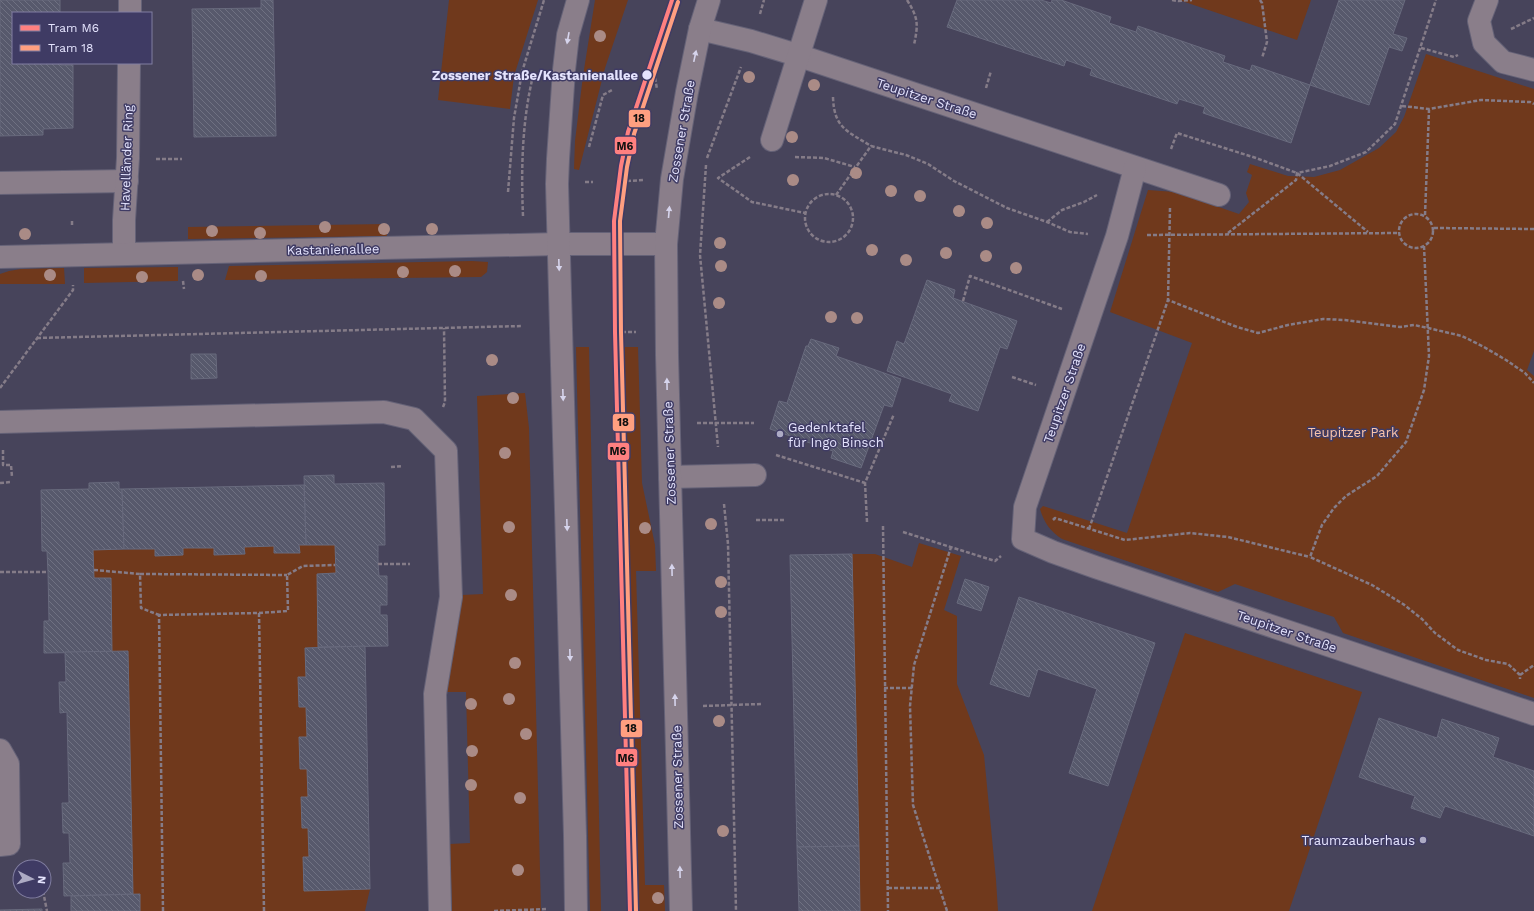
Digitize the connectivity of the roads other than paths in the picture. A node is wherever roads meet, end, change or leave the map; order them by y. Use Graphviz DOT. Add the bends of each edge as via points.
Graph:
graph roads {
  1 [pos="130,0"];
  2 [pos="578,0"];
  3 [pos="709,0"];
  4 [pos="816,0"];
  5 [pos="1487,0"];
  6 [pos="130,12"];
  7 [pos="700,29"];
  8 [pos="797,55"];
  9 [pos="129,64"];
  10 [pos="1534,70"];
  11 [pos="772,140"];
  12 [pos="1135,168"];
  13 [pos="127,181"];
  14 [pos="0,183"];
  15 [pos="1219,195"];
  16 [pos="558,244"];
  17 [pos="666,244"];
  18 [pos="124,253"];
  19 [pos="0,257"];
  20 [pos="0,422"];
  21 [pos="755,475"];
  22 [pos="670,477"];
  23 [pos="1527,711"];
  24 [pos="0,750"];
  25 [pos="5,845"];
  26 [pos="440,911"];
  27 [pos="576,911"];
  28 [pos="681,911"];
  1 -- 6 [label="street"];
  2 -- 16 [label="street, one-way" via="568,35 560,120"];
  3 -- 7 [label="street, Zossener Straße"];
  4 -- 8 [label="street"];
  5 -- 10 [label="street" via="1479,21 1484,43 1503,62"];
  7 -- 8 [label="street, Teupitzer Straße"];
  17 -- 7 [label="street, Zossener Straße, one-way" via="672,179"];
  8 -- 11 [label="street"];
  8 -- 12 [label="street, Teupitzer Straße"];
  9 -- 13 [label="street, Havelländer Ring"];
  12 -- 15 [label="street"];
  12 -- 23 [label="street, Teupitzer Straße" via="1117,236 1025,507 1023,539 1053,552"];
  13 -- 14 [label="street"];
  13 -- 18 [label="street, Havelländer Ring"];
  16 -- 17 [label="street, Kastanienallee"];
  16 -- 18 [label="street, Kastanienallee"];
  16 -- 27 [label="street, one-way"];
  22 -- 17 [label="street, Zossener Straße, one-way"];
  18 -- 19 [label="street, Kastanienallee"];
  20 -- 26 [label="street" via="384,412 414,419 446,451 450,597 435,694"];
  21 -- 22 [label="street"];
  28 -- 22 [label="street, Zossener Straße, one-way"];
  24 -- 25 [label="street" via="8,764"];
}
